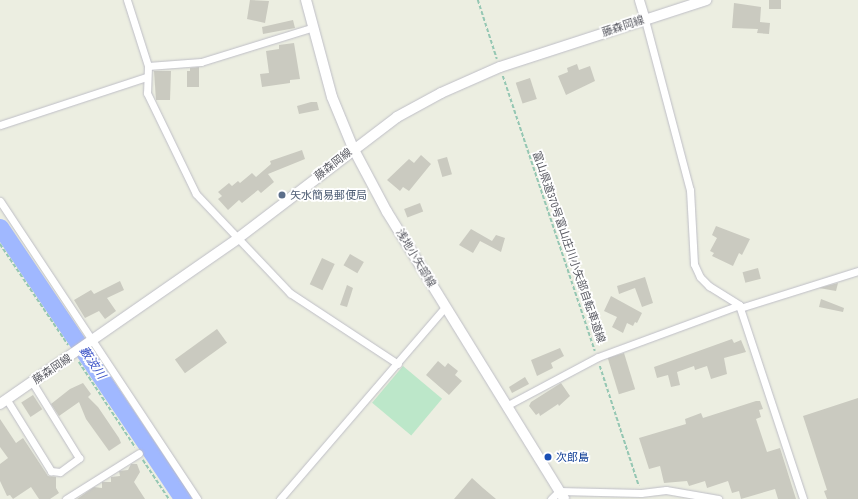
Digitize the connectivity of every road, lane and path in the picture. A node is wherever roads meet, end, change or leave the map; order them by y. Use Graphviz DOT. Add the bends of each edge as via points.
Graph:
graph roads {
  1 [pos="127,0"];
  2 [pos="306,0"];
  3 [pos="478,0"];
  4 [pos="639,0"];
  5 [pos="706,0"];
  6 [pos="646,20"];
  7 [pos="311,28"];
  8 [pos="148,66"];
  9 [pos="500,67"];
  10 [pos="146,77"];
  11 [pos="0,125"];
  12 [pos="353,148"];
  13 [pos="0,201"];
  14 [pos="237,239"];
  15 [pos="0,244"];
  16 [pos="858,271"];
  17 [pos="445,307"];
  18 [pos="739,307"];
  19 [pos="93,341"];
  20 [pos="74,354"];
  21 [pos="598,357"];
  22 [pos="398,364"];
  23 [pos="32,382"];
  24 [pos="3,402"];
  25 [pos="506,406"];
  26 [pos="139,453"];
  27 [pos="641,493"];
  28 [pos="561,495"];
  29 [pos="66,499"];
  30 [pos="169,499"];
  31 [pos="198,499"];
  32 [pos="280,499"];
  33 [pos="552,499"];
  34 [pos="718,499"];
  35 [pos="803,499"];
  1 -- 8 [label="street"];
  2 -- 7 [label="main road, 浅地小矢部線"];
  3 -- 9 [label="path, 富山県道370号富山庄川小矢部自転車道線"];
  4 -- 6 [label="street"];
  5 -- 6 [label="main road, 藤森岡線"];
  6 -- 9 [label="main road, 藤森岡線"];
  6 -- 18 [label="street" via="690,190 694,264 700,277 709,286"];
  7 -- 8 [label="street" via="201,62"];
  7 -- 12 [label="main road, 浅地小矢部線" via="332,97"];
  8 -- 10 [label="street"];
  9 -- 12 [label="main road, 藤森岡線" via="441,93 397,117"];
  9 -- 21 [label="path, 富山県道370号富山庄川小矢部自転車道線"];
  10 -- 11 [label="street"];
  10 -- 14 [label="street" via="147,93 152,107 196,194"];
  12 -- 14 [label="main road, 藤森岡線"];
  12 -- 17 [label="main road, 浅地小矢部線" via="387,212"];
  13 -- 19 [label="street"];
  14 -- 19 [label="main road, 藤森岡線"];
  14 -- 22 [label="street" via="290,293"];
  15 -- 20 [label="path"];
  16 -- 18 [label="street"];
  17 -- 22 [label="street"];
  17 -- 25 [label="main road, 浅地小矢部線"];
  18 -- 21 [label="street"];
  18 -- 35 [label="street"];
  19 -- 20 [label="main road, 藤森岡線"];
  19 -- 31 [label="street"];
  20 -- 23 [label="main road, 藤森岡線"];
  20 -- 26 [label="path"];
  21 -- 25 [label="street"];
  21 -- 27 [label="path, 富山県道370号富山庄川小矢部自転車道線"];
  22 -- 32 [label="street"];
  23 -- 24 [label="main road, 藤森岡線"];
  23 -- 24 [label="street" via="79,458 60,472 51,471"];
  25 -- 28 [label="main road, 浅地小矢部線"];
  26 -- 29 [label="street"];
  26 -- 30 [label="path"];
  27 -- 28 [label="street"];
  27 -- 34 [label="street" via="666,490"];
  28 -- 33 [label="street"];
}
